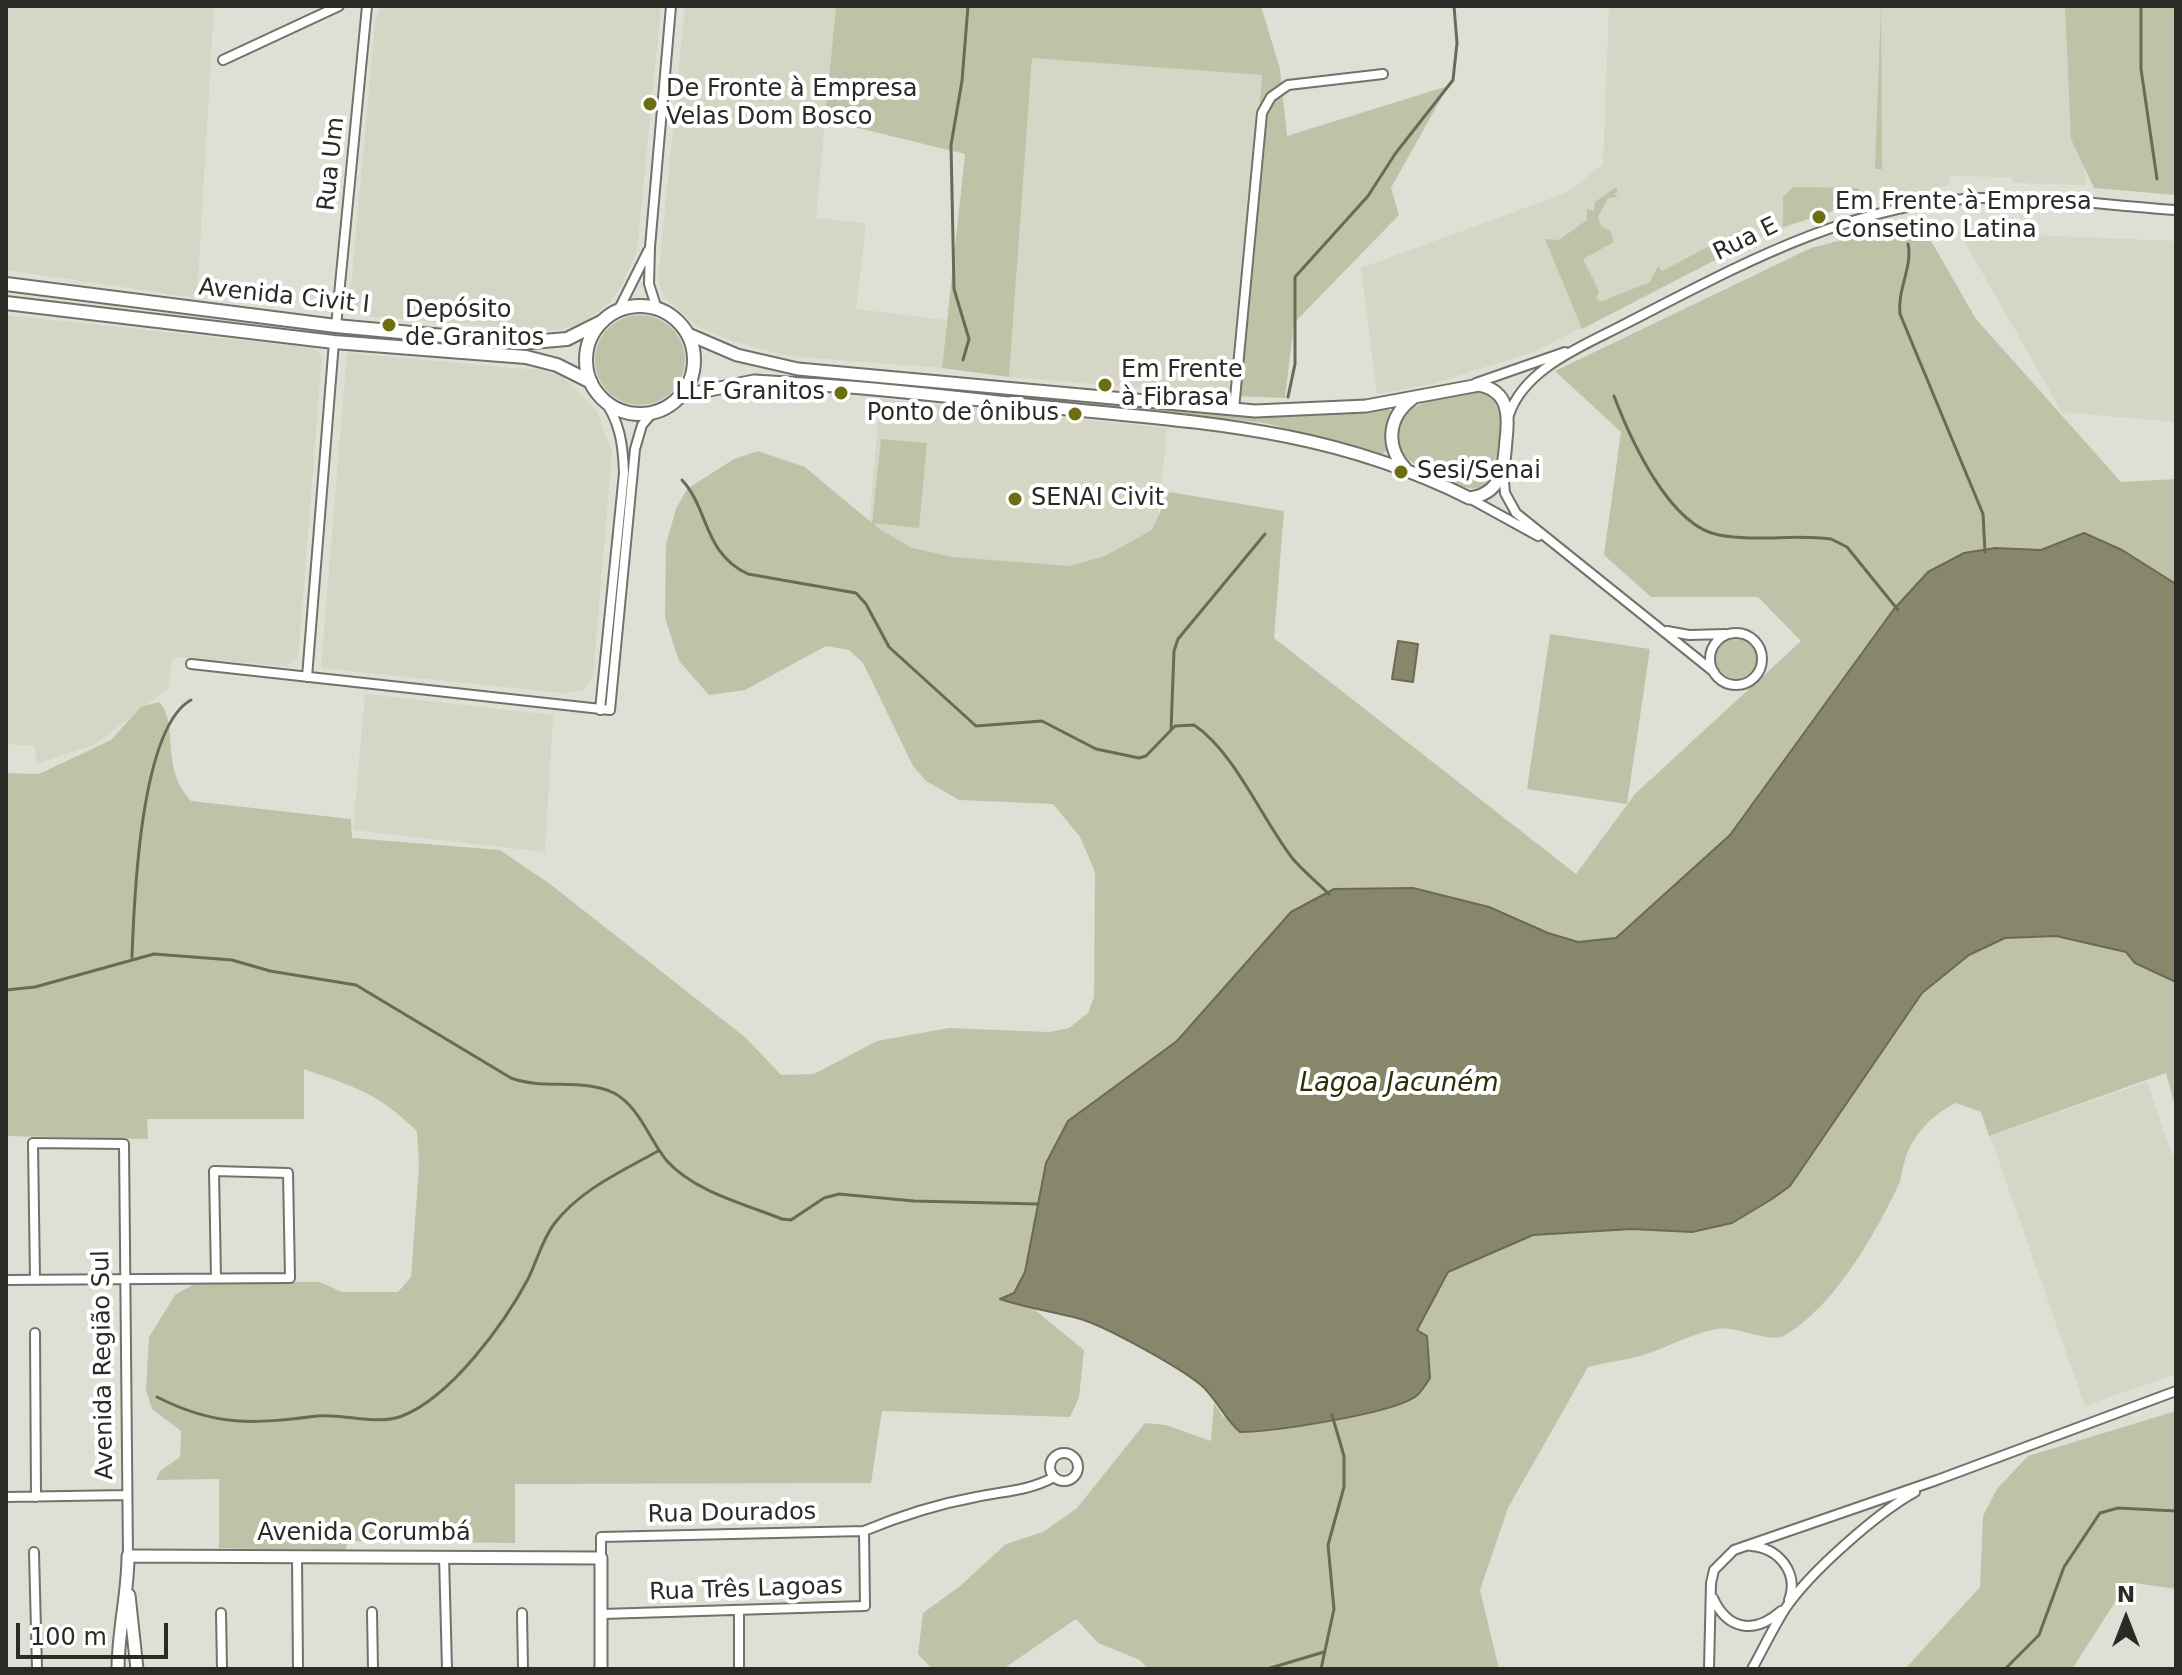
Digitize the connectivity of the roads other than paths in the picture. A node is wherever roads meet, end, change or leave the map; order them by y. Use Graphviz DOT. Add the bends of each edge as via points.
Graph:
graph roads {
  1 [pos="339,6"];
  2 [pos="367,6"];
  3 [pos="671,6"];
  4 [pos="223,60"];
  5 [pos="1383,74"];
  6 [pos="2176,210"];
  7 [pos="650,247"];
  8 [pos="6,284"];
  9 [pos="6,303"];
  10 [pos="657,309"];
  11 [pos="618,311"];
  12 [pos="603,321"];
  13 [pos="336,326"];
  14 [pos="688,334"];
  15 [pos="334,342"];
  16 [pos="1585,345"];
  17 [pos="591,382"];
  18 [pos="1472,385"];
  19 [pos="680,396"];
  20 [pos="602,397"];
  21 [pos="1412,399"];
  22 [pos="1234,409"];
  23 [pos="653,412"];
  24 [pos="1509,415"];
  25 [pos="1406,469"];
  26 [pos="1503,471"];
  27 [pos="1469,498"];
  28 [pos="1554,546"];
  29 [pos="1662,629"];
  30 [pos="1730,634"];
  31 [pos="191,664"];
  32 [pos="1714,672"];
  33 [pos="307,677"];
  34 [pos="605,710"];
  35 [pos="125,1277"];
  36 [pos="216,1278"];
  37 [pos="35,1279"];
  38 [pos="6,1280"];
  39 [pos="35,1333"];
  40 [pos="2176,1391"];
  41 [pos="1054,1477"];
  42 [pos="1937,1480"];
  43 [pos="127,1495"];
  44 [pos="6,1497"];
  45 [pos="36,1497"];
  46 [pos="864,1531"];
  47 [pos="1747,1546"];
  48 [pos="34,1552"];
  49 [pos="128,1556"];
  50 [pos="297,1556"];
  51 [pos="444,1556"];
  52 [pos="601,1558"];
  53 [pos="128,1586"];
  54 [pos="1712,1597"];
  55 [pos="1786,1607"];
  56 [pos="372,1612"];
  57 [pos="739,1612"];
  58 [pos="221,1613"];
  59 [pos="522,1613"];
  60 [pos="602,1614"];
  61 [pos="37,1669"];
  62 [pos="118,1669"];
  63 [pos="137,1669"];
  64 [pos="222,1669"];
  65 [pos="298,1669"];
  66 [pos="373,1669"];
  67 [pos="447,1669"];
  68 [pos="523,1669"];
  69 [pos="601,1669"];
  70 [pos="739,1669"];
  71 [pos="1709,1669"];
  72 [pos="1752,1669"];
  1 -- 4 [label="street"];
  2 -- 13 [label="street, Rua Um"];
  3 -- 7 [label="street"];
  5 -- 22 [label="street" via="1288,85 1271,97 1262,113"];
  6 -- 16 [label="street, Rua E" via="1995,198 1872,214 1775,247"];
  7 -- 10 [label="street" via="649,284"];
  7 -- 11 [label="street"];
  8 -- 13 [label="main road, Avenida Civit I"];
  9 -- 15 [label="main road, Avenida Civit I"];
  10 -- 11 [label="main road"];
  10 -- 14 [label="main road" via="675,318"];
  11 -- 12 [label="main road"];
  12 -- 13 [label="main road, Avenida Civit I" via="567,339 543,343"];
  12 -- 17 [label="main road" via="587,350"];
  14 -- 19 [label="main road" via="694,363"];
  14 -- 22 [label="street" via="737,355 798,369"];
  15 -- 17 [label="main road, Avenida Civit I" via="526,357"];
  15 -- 33 [label="street"];
  16 -- 18 [label="street, Rua E"];
  16 -- 24 [label="street, Rua E" via="1530,380"];
  17 -- 20 [label="main road"];
  18 -- 21 [label="street"];
  18 -- 24 [label="street" via="1498,394"];
  19 -- 23 [label="main road"];
  19 -- 25 [label="street" via="754,381 1215,423 1312,439"];
  20 -- 23 [label="main road" via="625,411"];
  20 -- 34 [label="street" via="615,415 624,473"];
  21 -- 22 [label="street" via="1342,409"];
  21 -- 25 [label="street" via="1400,410 1391,432 1394,452"];
  23 -- 34 [label="street" via="642,425 635,449"];
  24 -- 26 [label="street"];
  25 -- 27 [label="street"];
  26 -- 27 [label="street" via="1491,490"];
  26 -- 28 [label="street" via="1512,507"];
  27 -- 28 [label="street"];
  28 -- 29 [label="street"];
  29 -- 30 [label="street" via="1689,635"];
  29 -- 32 [label="street"];
  30 -- 32 [label="street" via="1712,649"];
  30 -- 32 [label="street" via="1742,633 1757,643 1760,672 1740,685 1728,684"];
  31 -- 33 [label="street"];
  33 -- 34 [label="street"];
  35 -- 36 [label="street"];
  35 -- 37 [label="street"];
  35 -- 37 [label="street, Avenida Região Sul" via="124,1144 33,1143"];
  35 -- 43 [label="street, Avenida Região Sul"];
  36 -- 36 [label="street" via="290,1278 288,1173 214,1171"];
  37 -- 38 [label="street"];
  39 -- 45 [label="street"];
  40 -- 42 [label="street"];
  41 -- 46 [label="street" via="1036,1487 900,1516"];
  42 -- 47 [label="street"];
  42 -- 55 [label="street" via="1892,1505"];
  43 -- 45 [label="street"];
  43 -- 49 [label="street, Avenida Região Sul"];
  44 -- 45 [label="street"];
  46 -- 52 [label="street, Rua Dourados" via="601,1537"];
  46 -- 57 [label="street, Rua Três Lagoas" via="865,1606"];
  47 -- 54 [label="street" via="1734,1550 1714,1570"];
  47 -- 55 [label="street" via="1761,1547 1782,1560 1792,1583"];
  48 -- 61 [label="street"];
  49 -- 50 [label="street, Avenida Corumbá"];
  49 -- 53 [label="street, Avenida Região Sul"];
  50 -- 51 [label="street, Avenida Corumbá"];
  50 -- 65 [label="street"];
  51 -- 52 [label="street, Avenida Corumbá"];
  51 -- 67 [label="street"];
  52 -- 60 [label="street"];
  53 -- 62 [label="street, Avenida Região Sul"];
  53 -- 63 [label="street, Avenida Região Sul"];
  54 -- 55 [label="street" via="1728,1619 1741,1625 1767,1623"];
  54 -- 71 [label="street"];
  55 -- 72 [label="street"];
  56 -- 66 [label="street"];
  57 -- 60 [label="street, Rua Três Lagoas"];
  57 -- 70 [label="street"];
  58 -- 64 [label="street"];
  59 -- 68 [label="street"];
  60 -- 69 [label="street"];
}
